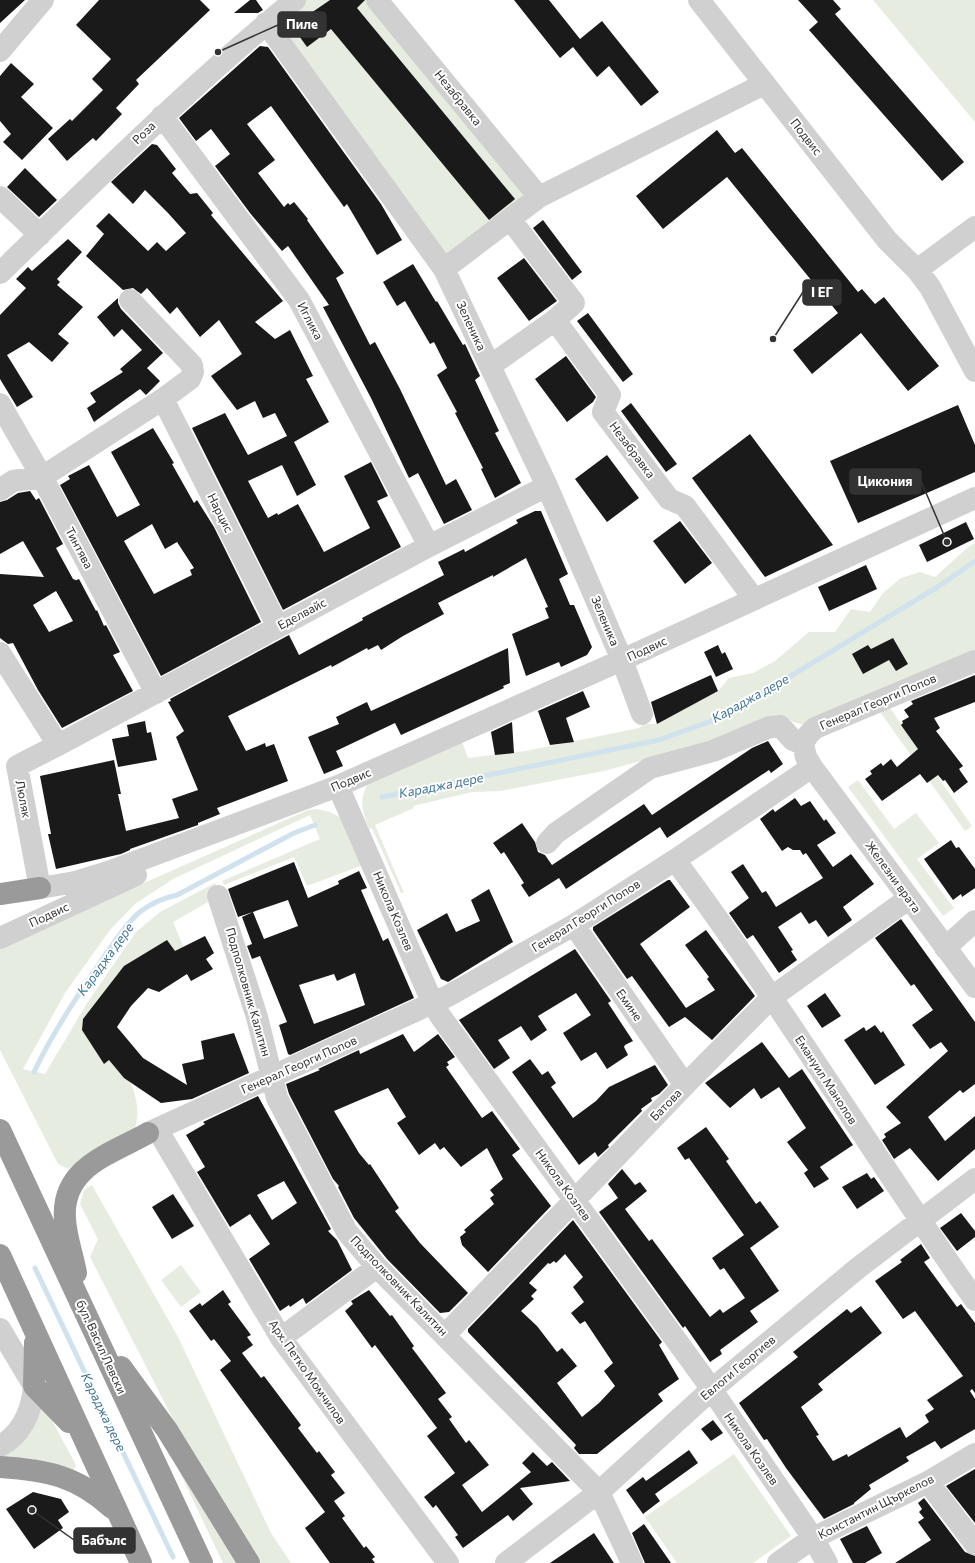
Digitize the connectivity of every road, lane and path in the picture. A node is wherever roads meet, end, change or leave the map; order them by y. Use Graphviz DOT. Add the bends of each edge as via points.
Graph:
graph roads {
  1 [pos="44,0"];
  2 [pos="295,0"];
  3 [pos="377,0"];
  4 [pos="699,0"];
  5 [pos="266,23"];
  6 [pos="0,51"];
  7 [pos="764,84"];
  8 [pos="162,116"];
  9 [pos="0,196"];
  10 [pos="539,197"];
  11 [pos="510,219"];
  12 [pos="975,227"];
  13 [pos="40,235"];
  14 [pos="444,268"];
  15 [pos="918,270"];
  16 [pos="0,273"];
  17 [pos="130,300"];
  18 [pos="555,320"];
  19 [pos="490,366"];
  20 [pos="975,371"];
  21 [pos="163,399"];
  22 [pos="0,404"];
  23 [pos="42,477"];
  24 [pos="547,486"];
  25 [pos="0,490"];
  26 [pos="975,498"];
  27 [pos="429,546"];
  28 [pos="754,600"];
  29 [pos="278,627"];
  30 [pos="0,653"];
  31 [pos="622,660"];
  32 [pos="975,661"];
  33 [pos="156,693"];
  34 [pos="642,714"];
  35 [pos="803,744"];
  36 [pos="58,745"];
  37 [pos="812,767"];
  38 [pos="342,792"];
  39 [pos="318,794"];
  40 [pos="547,843"];
  41 [pos="675,860"];
  42 [pos="40,888"];
  43 [pos="0,894"];
  44 [pos="218,896"];
  45 [pos="908,899"];
  46 [pos="975,921"];
  47 [pos="574,925"];
  48 [pos="0,938"];
  49 [pos="945,948"];
  50 [pos="975,987"];
  51 [pos="772,998"];
  52 [pos="433,1004"];
  53 [pos="273,1076"];
  54 [pos="684,1085"];
  55 [pos="0,1130"];
  56 [pos="153,1131"];
  57 [pos="975,1179"];
  58 [pos="574,1201"];
  59 [pos="920,1221"];
  60 [pos="0,1255"];
  61 [pos="377,1267"];
  62 [pos="975,1300"];
  63 [pos="87,1318"];
  64 [pos="0,1329"];
  65 [pos="34,1331"];
  66 [pos="446,1335"];
  67 [pos="281,1338"];
  68 [pos="34,1386"];
  69 [pos="711,1390"];
  70 [pos="81,1435"];
  71 [pos="0,1446"];
  72 [pos="975,1454"];
  73 [pos="0,1467"];
  74 [pos="928,1482"];
  75 [pos="599,1492"];
  76 [pos="116,1512"];
  77 [pos="126,1533"];
  78 [pos="813,1538"];
  79 [pos="975,1544"];
  80 [pos="133,1563"];
  81 [pos="141,1563"];
  82 [pos="202,1563"];
  83 [pos="249,1563"];
  84 [pos="448,1563"];
  85 [pos="506,1563"];
  86 [pos="632,1563"];
  87 [pos="778,1563"];
  88 [pos="827,1563"];
  1 -- 6 [label="street"];
  2 -- 5 [label="street, Роза"];
  3 -- 10 [label="street, Незабравка"];
  4 -- 7 [label="street, Подвис"];
  5 -- 8 [label="street, Роза"];
  5 -- 14 [label="street, Зеленика"];
  7 -- 10 [label="street"];
  7 -- 15 [label="street, Подвис" via="887,240"];
  8 -- 13 [label="street, Роза"];
  8 -- 27 [label="street, Иглика" via="299,300"];
  9 -- 13 [label="street"];
  10 -- 11 [label="street"];
  11 -- 14 [label="street"];
  11 -- 18 [label="street" via="574,303"];
  12 -- 15 [label="street"];
  13 -- 16 [label="street, Роза"];
  14 -- 19 [label="street, Зеленика"];
  15 -- 20 [label="street, Подвис" via="930,287"];
  17 -- 21 [label="street" via="192,365 190,379"];
  18 -- 19 [label="street"];
  18 -- 28 [label="street, Незабравка" via="610,395 603,412 669,499 685,506"];
  19 -- 24 [label="street, Зеленика"];
  21 -- 23 [label="street"];
  21 -- 29 [label="street, Нарцис"];
  22 -- 23 [label="street, Тинтява"];
  23 -- 25 [label="street" via="13,481"];
  23 -- 33 [label="street, Тинтява"];
  24 -- 27 [label="street, Еделвайс"];
  24 -- 31 [label="street, Зеленика"];
  26 -- 28 [label="street, Подвис"];
  27 -- 29 [label="street, Еделвайс"];
  28 -- 31 [label="street, Подвис"];
  29 -- 33 [label="street, Еделвайс"];
  30 -- 36 [label="street"];
  31 -- 34 [label="street, Зеленика"];
  31 -- 38 [label="street, Подвис"];
  32 -- 35 [label="street, Генерал Георги Попов" via="815,728"];
  33 -- 36 [label="street, Еделвайс"];
  35 -- 37 [label="street"];
  35 -- 40 [label="street" via="793,740 780,726 770,727 726,747 650,768 556,833"];
  36 -- 42 [label="street, Люляк" via="17,766"];
  37 -- 41 [label="street, Генерал Георги Попов"];
  37 -- 45 [label="street, Железни врата"];
  38 -- 39 [label="street, Подвис"];
  38 -- 52 [label="street, Никола Козлев"];
  39 -- 42 [label="street, Подвис" via="108,872 75,882"];
  39 -- 48 [label="street, Подвис"];
  41 -- 47 [label="street, Генерал Георги Попов"];
  41 -- 51 [label="street, Емануил Манолов"];
  42 -- 43 [label="highway"];
  44 -- 53 [label="street, Подполковник Калитин" via="244,974"];
  45 -- 49 [label="street, Железни врата"];
  45 -- 51 [label="street, Батова"];
  46 -- 49 [label="street"];
  47 -- 52 [label="street, Генерал Георги Попов"];
  47 -- 54 [label="street, Емине"];
  49 -- 50 [label="street, Железни врата"];
  51 -- 54 [label="street, Батова"];
  51 -- 59 [label="street, Емануил Манолов"];
  52 -- 53 [label="street, Генерал Георги Попов"];
  52 -- 58 [label="street, Никола Козлев"];
  53 -- 56 [label="street, Генерал Георги Попов"];
  53 -- 61 [label="street, Подполковник Калитин" via="277,1098 347,1232"];
  54 -- 58 [label="street, Батова"];
  55 -- 63 [label="highway, бул. Васил Левски"];
  56 -- 63 [label="highway" via="84,1169 72,1182 68,1192 65,1220"];
  56 -- 67 [label="street, Арх. Петко Момчилов"];
  57 -- 59 [label="street, Евлоги Георгиев"];
  58 -- 66 [label="street, Батова"];
  58 -- 69 [label="street, Никола Козлев"];
  59 -- 62 [label="street, Емануил Манолов"];
  59 -- 69 [label="street, Евлоги Георгиев" via="858,1268"];
  60 -- 65 [label="highway"];
  61 -- 66 [label="street, Подполковник Калитин"];
  61 -- 67 [label="street"];
  63 -- 82 [label="highway, бул. Васил Левски"];
  63 -- 83 [label="highway" via="167,1430"];
  64 -- 68 [label="street"];
  65 -- 68 [label="highway"];
  65 -- 70 [label="highway"];
  66 -- 75 [label="street, Подполковник Калитин"];
  67 -- 84 [label="street, Арх. Петко Момчилов"];
  68 -- 70 [label="highway"];
  68 -- 71 [label="street" via="26,1422"];
  69 -- 75 [label="street, Евлоги Георгиев"];
  69 -- 78 [label="street, Никола Козлев"];
  70 -- 76 [label="highway"];
  72 -- 74 [label="street, Константин Щъркелов"];
  73 -- 76 [label="highway" via="44,1472 76,1481"];
  74 -- 78 [label="street, Константин Щъркелов"];
  74 -- 79 [label="street"];
  75 -- 85 [label="street, Евлоги Георгиев"];
  75 -- 86 [label="street, Подполковник Калитин"];
  76 -- 77 [label="highway"];
  77 -- 80 [label="highway"];
  77 -- 81 [label="highway"];
  78 -- 87 [label="street, Константин Щъркелов"];
  78 -- 88 [label="street, Никола Козлев"];
}
